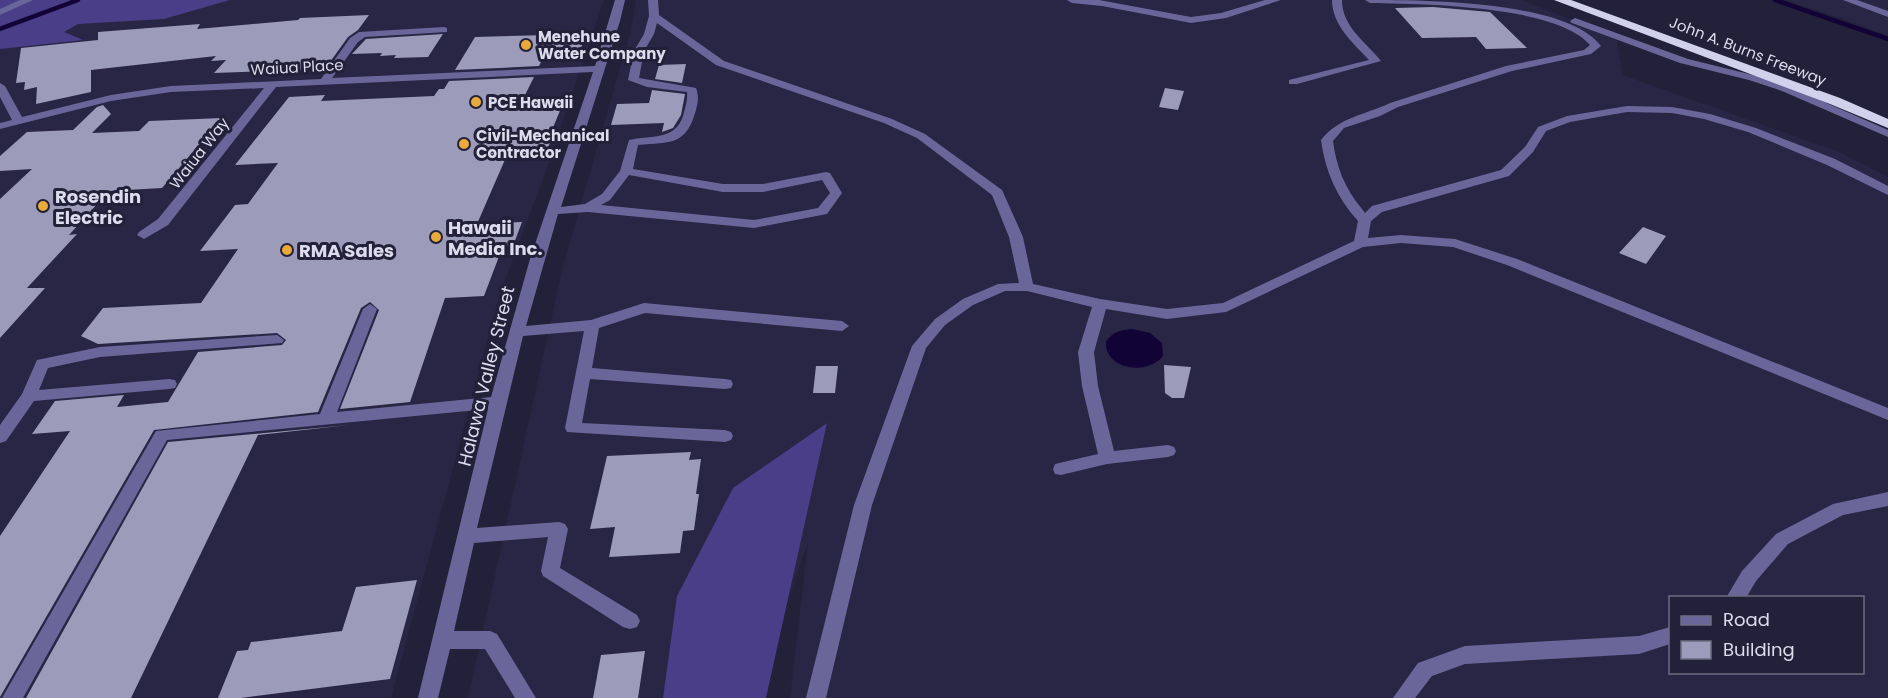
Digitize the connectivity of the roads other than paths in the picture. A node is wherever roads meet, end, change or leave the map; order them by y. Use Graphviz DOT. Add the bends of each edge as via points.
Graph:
graph roads {
  1 [pos="28,0"];
  2 [pos="620,0"];
  3 [pos="653,0"];
  4 [pos="1072,0"];
  5 [pos="1276,0"];
  6 [pos="1337,0"];
  7 [pos="1370,0"];
  8 [pos="1497,0"];
  9 [pos="1560,0"];
  10 [pos="1848,0"];
  11 [pos="1582,3"];
  12 [pos="0,12"];
  13 [pos="1888,14"];
  14 [pos="654,16"];
  15 [pos="444,30"];
  16 [pos="599,69"];
  17 [pos="325,81"];
  18 [pos="1293,82"];
  19 [pos="273,84"];
  20 [pos="0,86"];
  21 [pos="1888,112"];
  22 [pos="18,121"];
  23 [pos="1888,124"];
  24 [pos="0,126"];
  25 [pos="1888,134"];
  26 [pos="626,171"];
  27 [pos="1888,191"];
  28 [pos="588,208"];
  29 [pos="553,211"];
  30 [pos="1365,220"];
  31 [pos="144,236"];
  32 [pos="1360,243"];
  33 [pos="1027,287"];
  34 [pos="1100,304"];
  35 [pos="370,309"];
  36 [pos="592,325"];
  37 [pos="842,327"];
  38 [pos="517,332"];
  39 [pos="277,340"];
  40 [pos="583,373"];
  41 [pos="169,384"];
  42 [pos="725,384"];
  43 [pos="29,396"];
  44 [pos="498,402"];
  45 [pos="1888,414"];
  46 [pos="326,419"];
  47 [pos="725,436"];
  48 [pos="0,437"];
  49 [pos="1168,451"];
  50 [pos="1107,458"];
  51 [pos="1060,469"];
  52 [pos="1888,500"];
  53 [pos="466,536"];
  54 [pos="1736,596"];
  55 [pos="630,621"];
  56 [pos="1669,637"];
  57 [pos="442,640"];
  58 [pos="12,698"];
  59 [pos="428,698"];
  60 [pos="526,698"];
  61 [pos="816,698"];
  62 [pos="1403,698"];
  1 -- 12 [label="street"];
  2 -- 16 [label="street, Halawa Valley Street"];
  3 -- 14 [label="street"];
  4 -- 5 [label="street" via="1190,20 1214,19"];
  6 -- 18 [label="street" via="1339,17 1376,61"];
  7 -- 30 [label="street" via="1492,5 1576,29 1596,46 1587,52 1510,68 1340,126 1327,140 1328,159 1353,209"];
  8 -- 25 [label="street" via="1541,8 1684,61 1764,82"];
  9 -- 11 [label="highway, John A. Burns Freeway"];
  10 -- 13 [label="street"];
  11 -- 21 [label="highway, John A. Burns Freeway" via="1756,60"];
  11 -- 23 [label="highway, John A. Burns Freeway"];
  14 -- 26 [label="street" via="639,51 633,80 692,90 693,100 685,128 670,138 633,142"];
  14 -- 33 [label="street" via="720,63 921,136 998,193 1016,237"];
  15 -- 17 [label="street" via="363,34 354,40"];
  16 -- 17 [label="street, Waiua Place"];
  16 -- 29 [label="street, Halawa Valley Street"];
  17 -- 19 [label="street, Waiua Place"];
  19 -- 22 [label="street, Waiua Place" via="142,93"];
  19 -- 31 [label="street, Waiua Way" via="163,222"];
  20 -- 22 [label="street"];
  22 -- 24 [label="street, Waiua Place"];
  26 -- 28 [label="street" via="606,197"];
  26 -- 28 [label="street" via="723,188 763,188 826,176 836,193 822,211 753,224"];
  27 -- 30 [label="street" via="1831,162 1752,130 1672,110 1627,109 1567,119 1542,129 1529,149 1505,172 1377,210"];
  28 -- 29 [label="street"];
  29 -- 38 [label="street, Halawa Valley Street"];
  30 -- 32 [label="street"];
  32 -- 34 [label="street" via="1226,307 1167,314"];
  32 -- 45 [label="street" via="1401,239 1455,243 1512,262"];
  33 -- 34 [label="street"];
  33 -- 61 [label="street" via="1003,287 968,302 940,322 919,346 863,505"];
  34 -- 50 [label="street" via="1086,352"];
  35 -- 46 [label="street"];
  36 -- 37 [label="street" via="644,308"];
  36 -- 38 [label="street"];
  36 -- 40 [label="street"];
  38 -- 44 [label="street, Halawa Valley Street"];
  39 -- 43 [label="street" via="100,352 42,364"];
  40 -- 42 [label="street"];
  40 -- 47 [label="street" via="573,428"];
  41 -- 43 [label="street"];
  43 -- 48 [label="street"];
  44 -- 46 [label="street"];
  44 -- 53 [label="street, Halawa Valley Street"];
  46 -- 58 [label="street" via="162,435"];
  49 -- 50 [label="street"];
  50 -- 51 [label="street"];
  52 -- 54 [label="street" via="1839,509 1782,539"];
  53 -- 55 [label="street" via="559,529 550,571"];
  53 -- 57 [label="street, Halawa Valley Street"];
  56 -- 62 [label="street" via="1640,645 1465,655 1425,669"];
  57 -- 59 [label="street, Halawa Valley Street"];
  57 -- 60 [label="street" via="490,640"];
}
